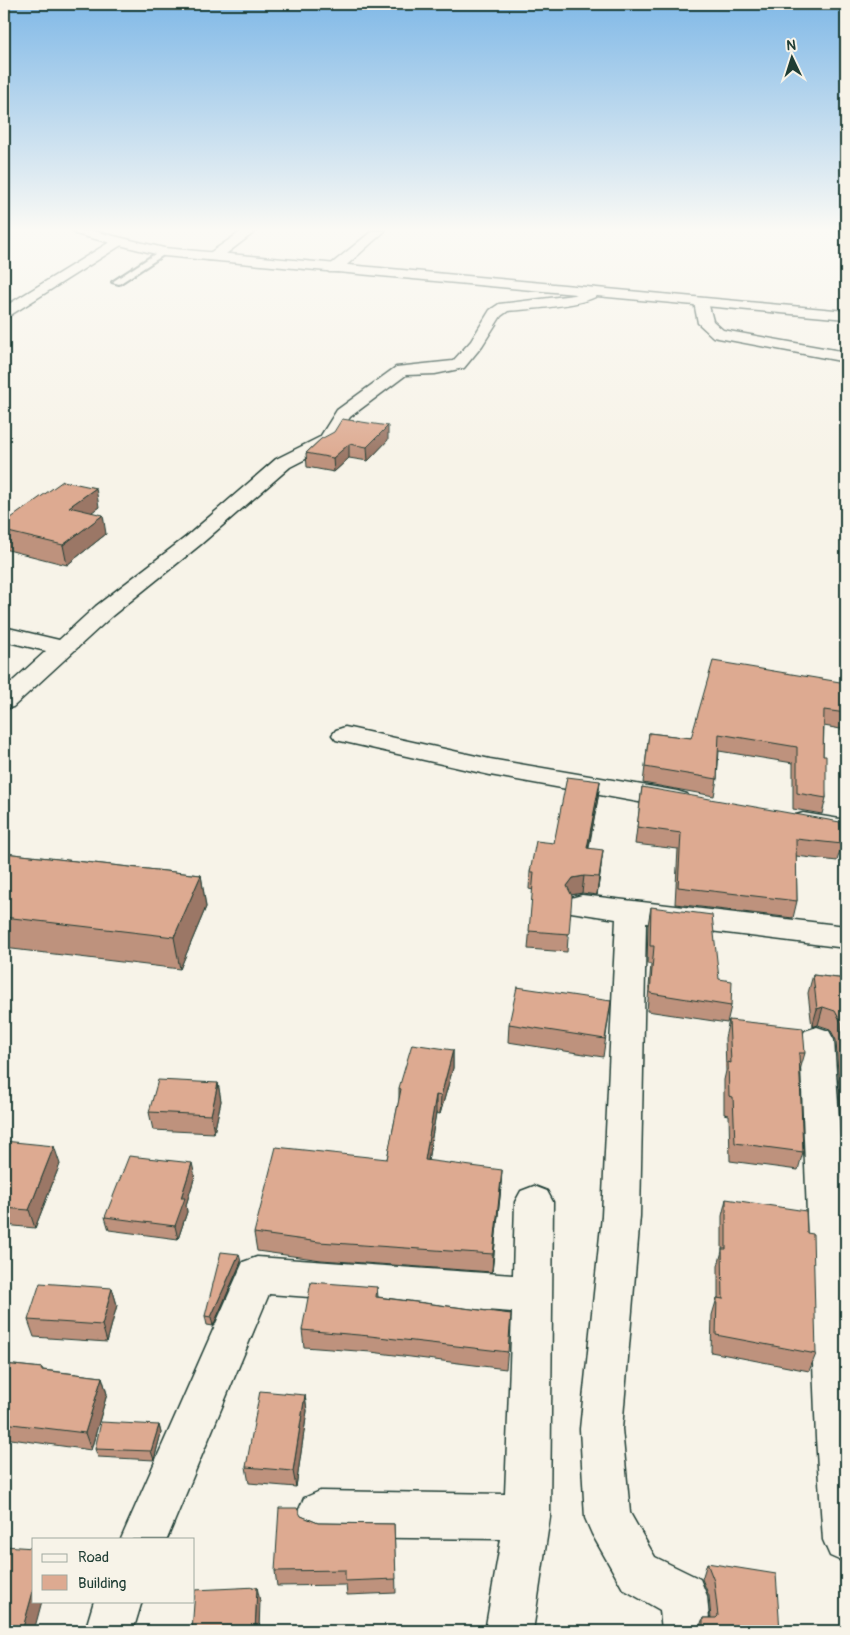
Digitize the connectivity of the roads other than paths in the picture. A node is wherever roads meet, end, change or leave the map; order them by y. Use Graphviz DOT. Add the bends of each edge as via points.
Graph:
graph roads {
  1 [pos="504,307"];
  2 [pos="702,307"];
  3 [pos="760,307"];
  4 [pos="846,315"];
  5 [pos="846,357"];
  6 [pos="4,634"];
  7 [pos="64,648"];
  8 [pos="4,702"];
  9 [pos="344,735"];
  10 [pos="706,805"];
  11 [pos="781,818"];
  12 [pos="846,829"];
  13 [pos="582,905"];
  14 [pos="631,911"];
  15 [pos="846,937"];
  16 [pos="817,1040"];
  17 [pos="534,1202"];
  18 [pos="532,1295"];
  19 [pos="842,1439"];
  20 [pos="320,1514"];
  21 [pos="528,1518"];
  22 [pos="144,1538"];
  23 [pos="846,1540"];
  24 [pos="118,1602"];
  25 [pos="110,1631"];
  26 [pos="509,1631"];
  27 [pos="686,1631"];
  1 -- 7 [label="street" via="495,313 477,344 458,365 402,370 343,414 327,441 283,463"];
  2 -- 5 [label="street" via="706,323 718,334"];
  3 -- 4 [label="street"];
  6 -- 7 [label="street"];
  7 -- 8 [label="street"];
  9 -- 10 [label="street" via="490,767"];
  11 -- 12 [label="street"];
  13 -- 14 [label="street"];
  14 -- 15 [label="street"];
  14 -- 27 [label="street" via="621,1216 601,1429 608,1518 639,1573 683,1596"];
  16 -- 19 [label="street"];
  17 -- 18 [label="street"];
  18 -- 21 [label="street"];
  18 -- 22 [label="street" via="257,1275"];
  19 -- 23 [label="street"];
  20 -- 21 [label="street"];
  21 -- 26 [label="street"];
  24 -- 25 [label="street"];
}
